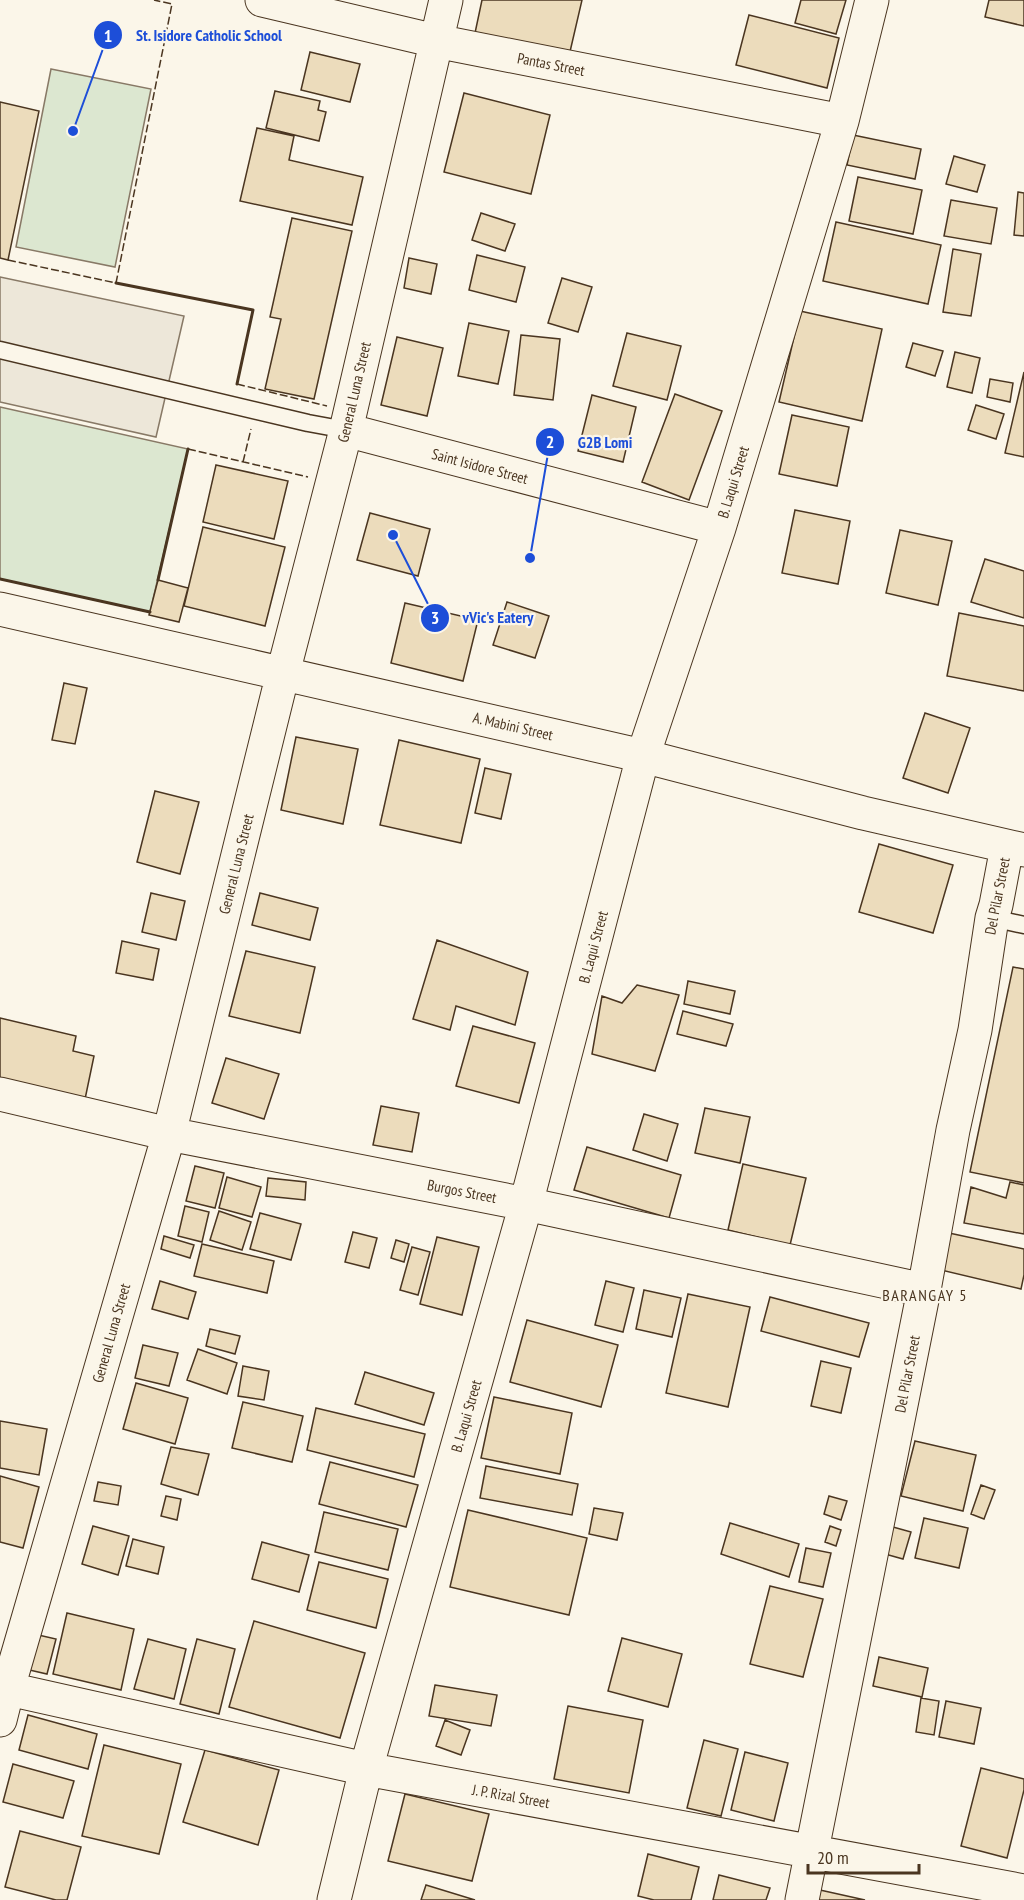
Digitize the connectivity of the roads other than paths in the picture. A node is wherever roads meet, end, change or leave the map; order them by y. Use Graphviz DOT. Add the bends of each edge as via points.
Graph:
graph roads {
  1 [pos="262,0"];
  2 [pos="446,0"];
  3 [pos="872,0"];
  4 [pos="436,41"];
  5 [pos="842,121"];
  6 [pos="0,350"];
  7 [pos="346,430"];
  8 [pos="719,528"];
  9 [pos="0,609"];
  10 [pos="283,673"];
  11 [pos="643,756"];
  12 [pos="1015,848"];
  13 [pos="992,918"];
  14 [pos="1024,925"];
  15 [pos="0,1094"];
  16 [pos="169,1134"];
  17 [pos="526,1204"];
  18 [pos="924,1290"];
  19 [pos="4,1687"];
  20 [pos="0,1720"];
  21 [pos="366,1770"];
  22 [pos="812,1851"];
  23 [pos="1024,1892"];
  24 [pos="334,1900"];
  25 [pos="802,1900"];
  1 -- 4 [label="street, Pantas Street"];
  2 -- 4 [label="street, General Luna Street"];
  3 -- 5 [label="street, B. Laqui Street"];
  4 -- 5 [label="street, Pantas Street"];
  4 -- 7 [label="street, General Luna Street"];
  5 -- 8 [label="street, B. Laqui Street"];
  6 -- 7 [label="lane"];
  7 -- 8 [label="street, Saint Isidore Street"];
  7 -- 10 [label="street, General Luna Street"];
  8 -- 11 [label="street, B. Laqui Street"];
  9 -- 10 [label="street, A. Mabini Street"];
  10 -- 11 [label="street, A. Mabini Street"];
  10 -- 16 [label="street, General Luna Street"];
  11 -- 12 [label="street, A. Mabini Street"];
  11 -- 17 [label="street, B. Laqui Street"];
  12 -- 13 [label="street, Del Pilar Street"];
  13 -- 14 [label="lane"];
  13 -- 18 [label="street, Del Pilar Street" via="975,1030"];
  15 -- 16 [label="street, Burgos Street"];
  16 -- 17 [label="street, Burgos Street"];
  16 -- 19 [label="street, General Luna Street"];
  17 -- 18 [label="street, Burgos Street"];
  17 -- 21 [label="street, B. Laqui Street"];
  18 -- 22 [label="street, Del Pilar Street"];
  19 -- 20 [label="street, General Luna Street"];
  19 -- 21 [label="street, J. P. Rizal Street"];
  21 -- 22 [label="street, J. P. Rizal Street"];
  21 -- 24 [label="street, B. Laqui Street"];
  22 -- 23 [label="street, J. P. Rizal Street"];
  22 -- 25 [label="street, Del Pilar Street"];
}
